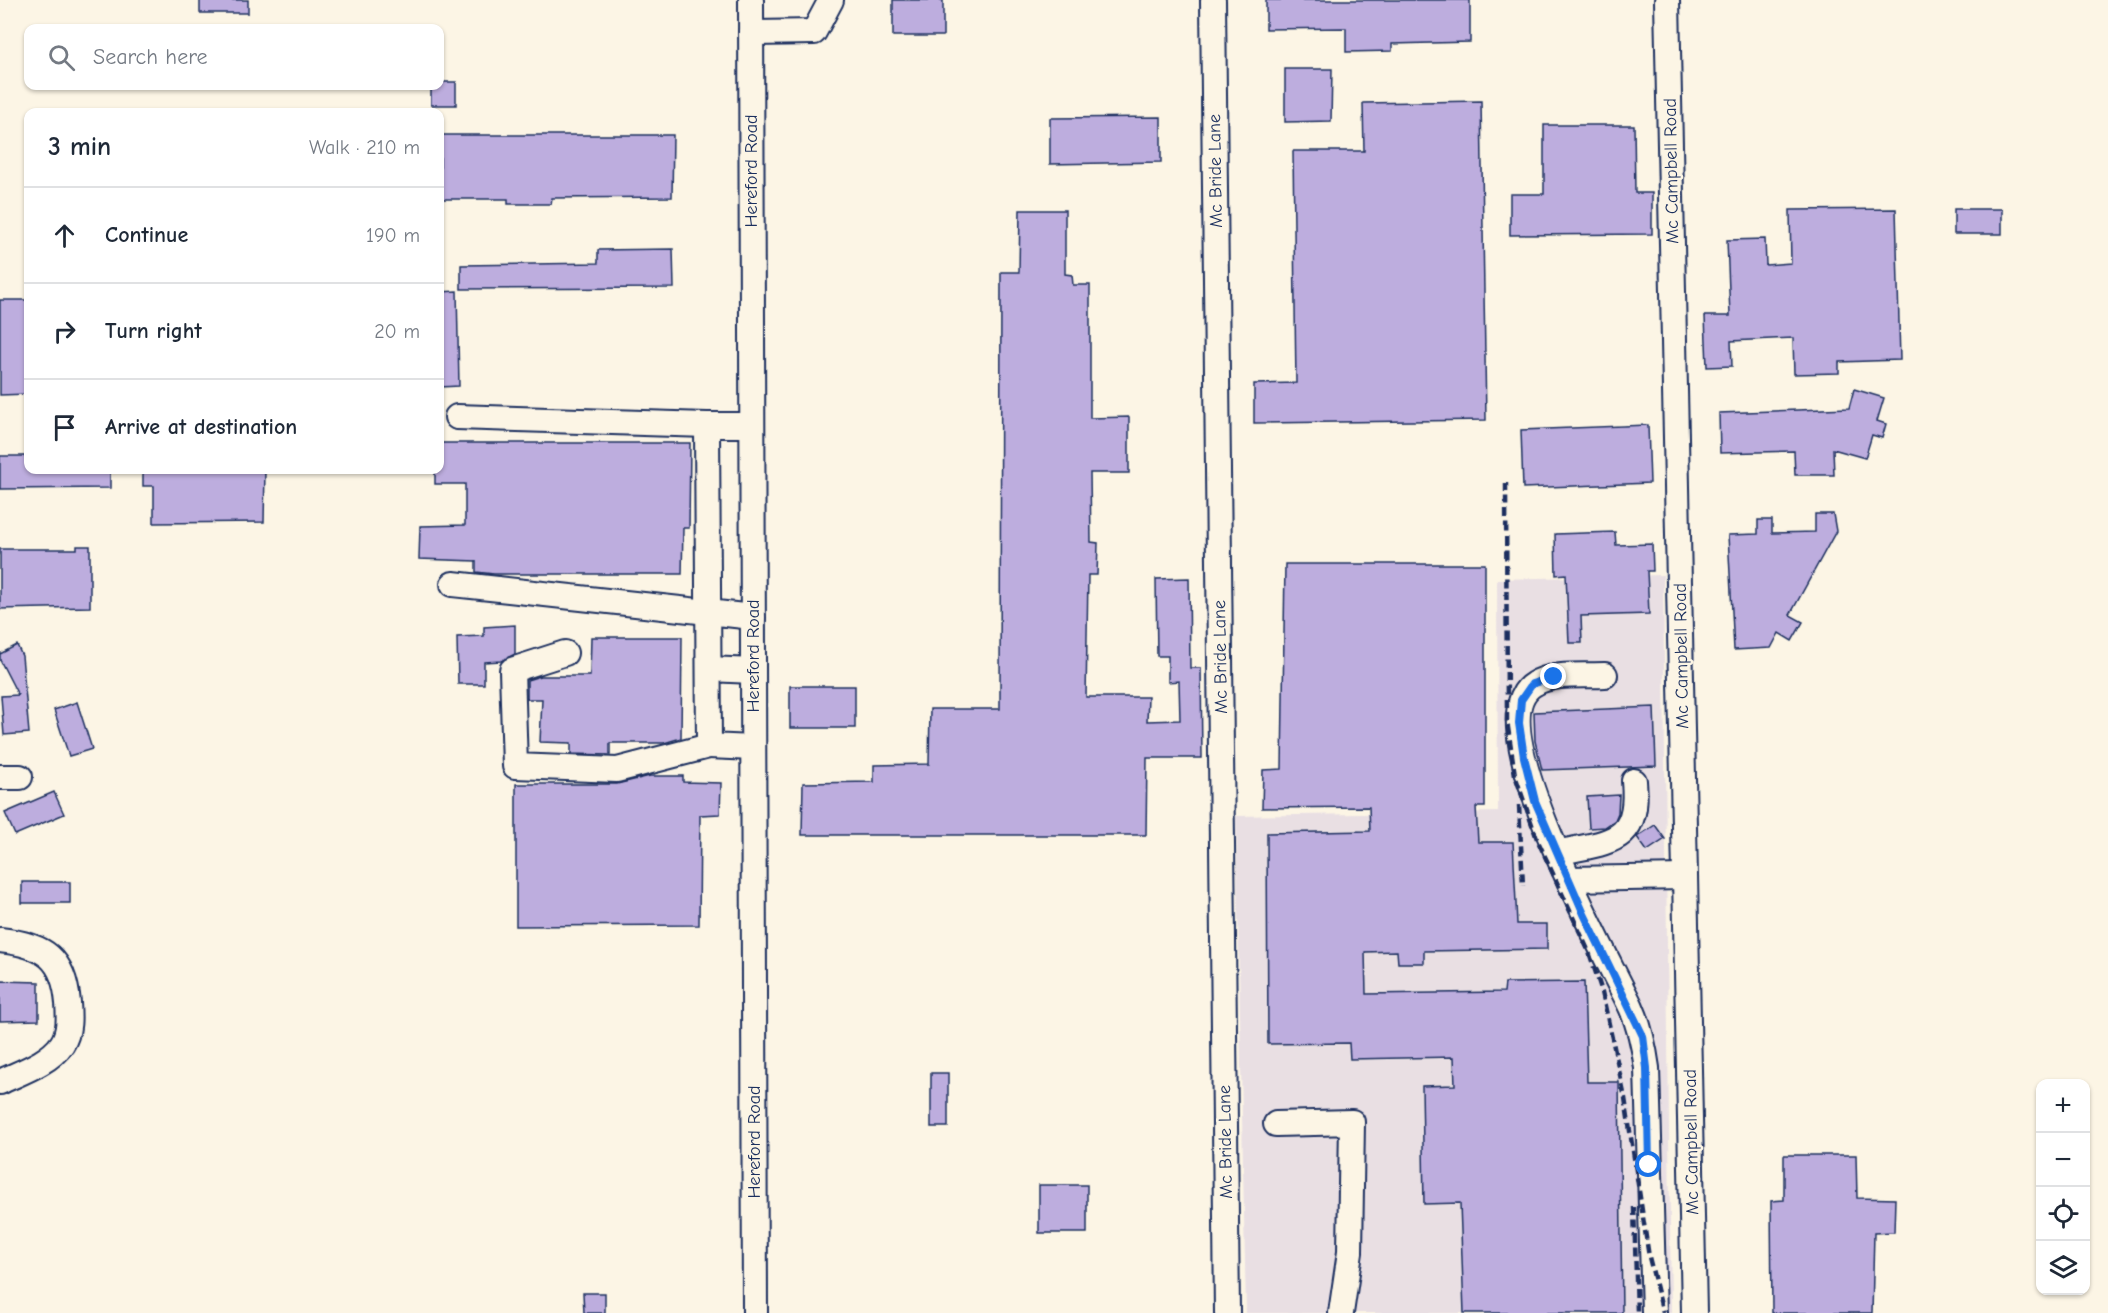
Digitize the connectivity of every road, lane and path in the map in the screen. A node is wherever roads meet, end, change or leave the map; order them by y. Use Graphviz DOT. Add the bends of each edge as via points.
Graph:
graph roads {
  1 [pos="751,0"];
  2 [pos="831,0"];
  3 [pos="1214,0"];
  4 [pos="1667,0"];
  5 [pos="751,33"];
  6 [pos="457,417"];
  7 [pos="707,425"];
  8 [pos="752,425"];
  9 [pos="453,584"];
  10 [pos="709,612"];
  11 [pos="753,617"];
  12 [pos="565,653"];
  13 [pos="710,669"];
  14 [pos="753,671"];
  15 [pos="1605,675"];
  16 [pos="710,746"];
  17 [pos="753,748"];
  18 [pos="1634,781"];
  19 [pos="1557,853"];
  20 [pos="1685,877"];
  21 [pos="1569,879"];
  22 [pos="0,940"];
  23 [pos="0,1082"];
  24 [pos="1276,1124"];
  25 [pos="755,1313"];
  26 [pos="1227,1313"];
  27 [pos="1341,1313"];
  28 [pos="1654,1313"];
  29 [pos="1694,1313"];
  1 -- 5 [label="street, Hereford Road"];
  2 -- 5 [label="street" via="814,32"];
  3 -- 26 [label="street, Mc Bride Lane"];
  4 -- 20 [label="street, Mc Campbell Road"];
  5 -- 8 [label="street, Hereford Road"];
  6 -- 7 [label="street"];
  7 -- 8 [label="street"];
  7 -- 10 [label="street"];
  8 -- 11 [label="street, Hereford Road"];
  9 -- 10 [label="street"];
  10 -- 11 [label="street"];
  10 -- 13 [label="street"];
  11 -- 14 [label="street, Hereford Road"];
  12 -- 16 [label="street" via="512,670 515,766 617,770"];
  13 -- 14 [label="street"];
  13 -- 16 [label="street"];
  14 -- 17 [label="street, Hereford Road"];
  15 -- 19 [label="street" via="1554,677 1532,684 1521,700 1519,723 1524,757 1535,801"];
  16 -- 17 [label="street"];
  17 -- 25 [label="street, Hereford Road"];
  18 -- 19 [label="street" via="1632,823 1623,834"];
  19 -- 21 [label="street"];
  20 -- 21 [label="street"];
  20 -- 29 [label="street, Mc Campbell Road"];
  21 -- 28 [label="street" via="1643,1036"];
  22 -- 23 [label="street" via="33,948 55,960 66,979 69,1022 62,1043 42,1062"];
  24 -- 27 [label="street" via="1352,1122 1350,1252"];
}
